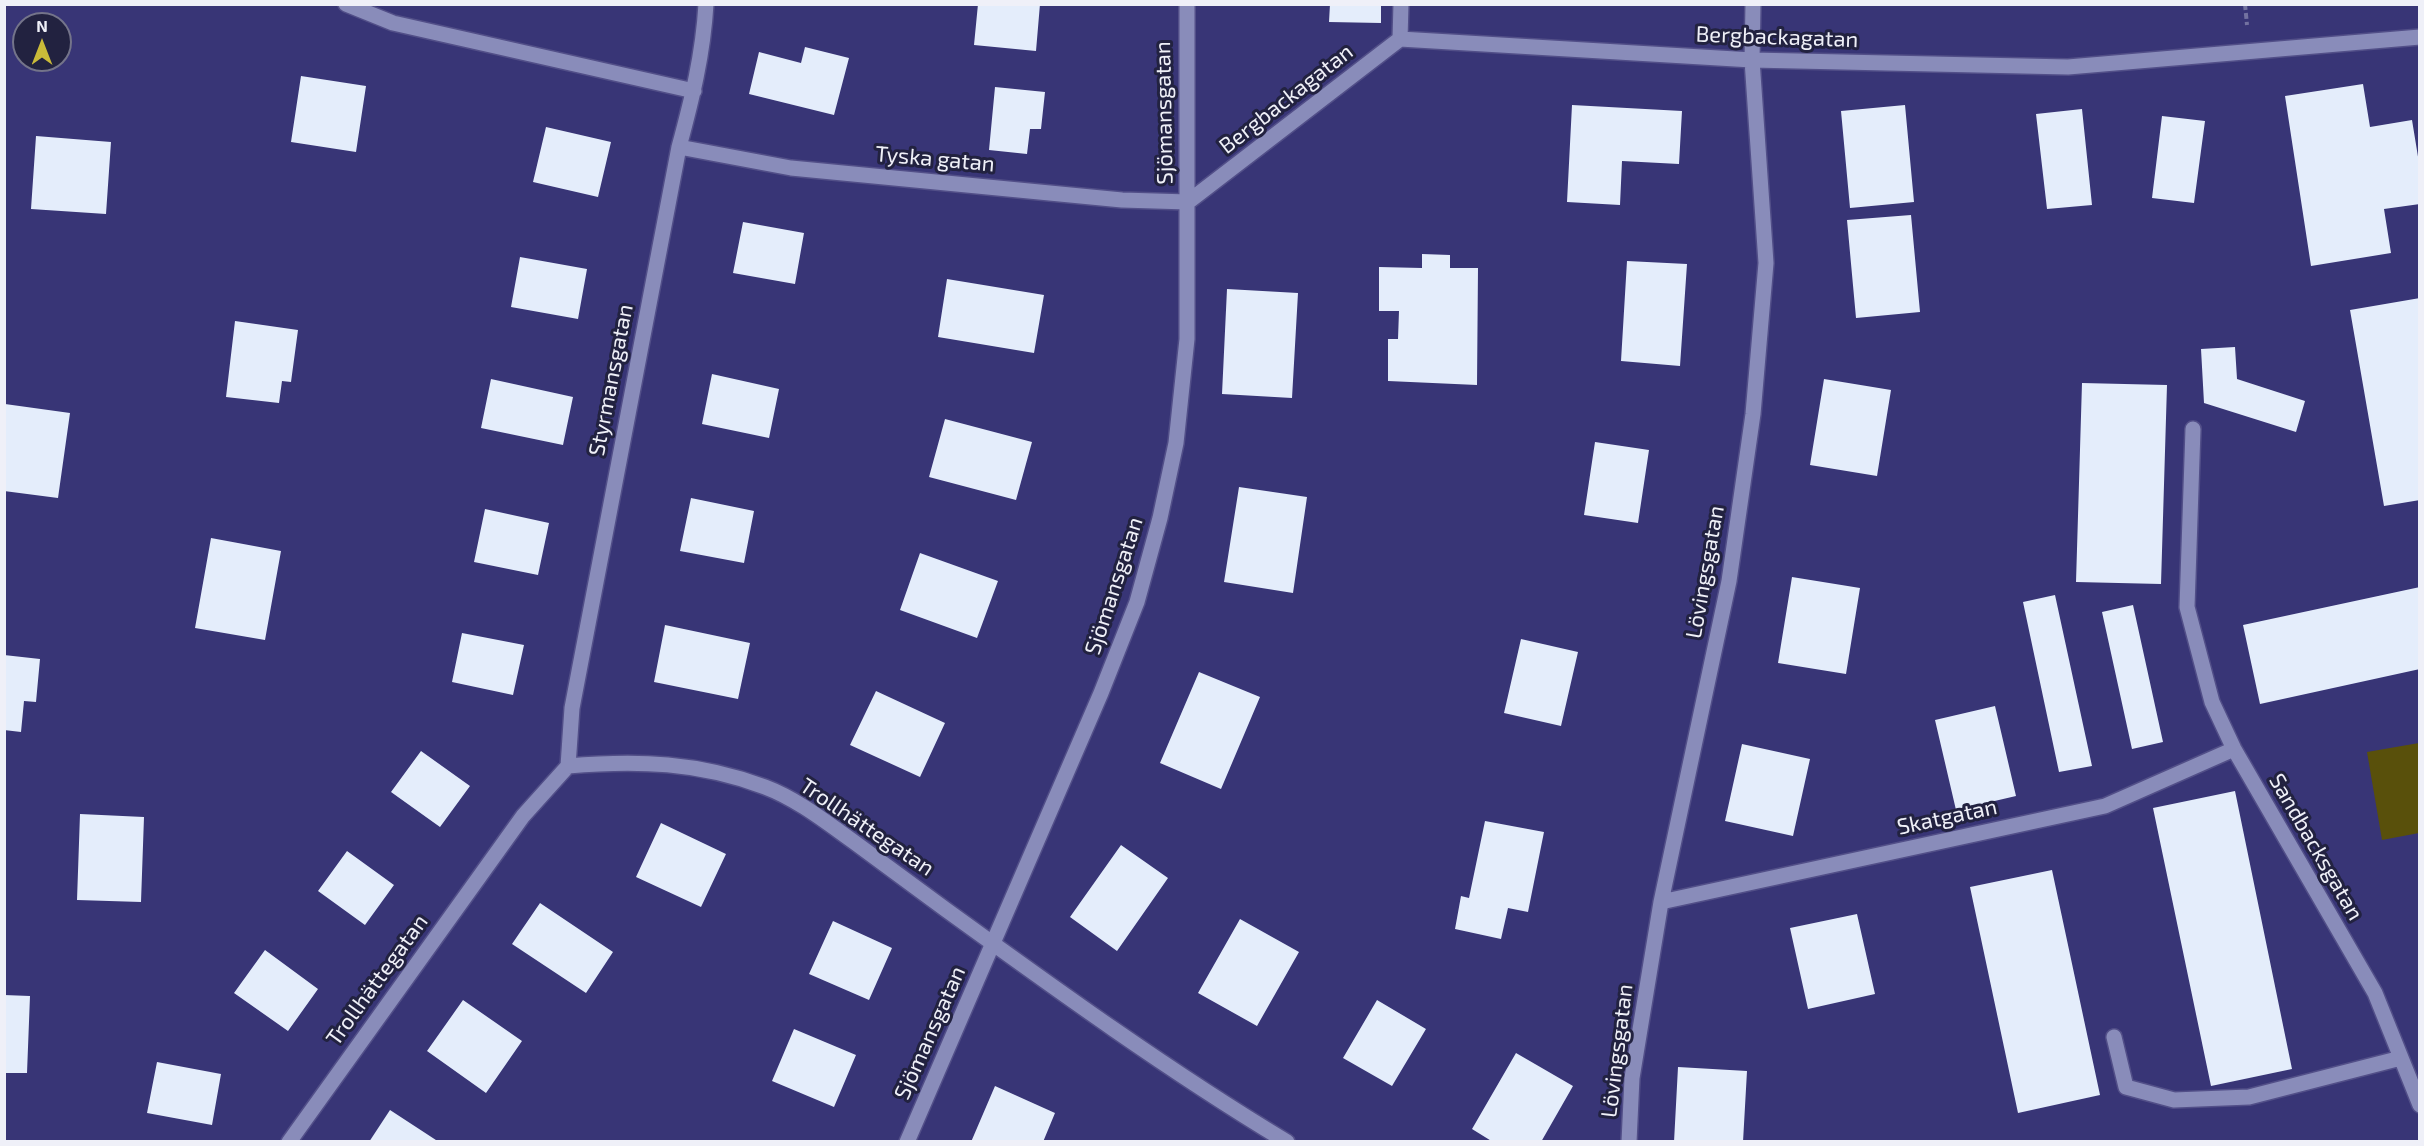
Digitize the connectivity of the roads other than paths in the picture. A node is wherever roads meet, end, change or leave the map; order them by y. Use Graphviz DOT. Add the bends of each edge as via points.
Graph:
graph roads {
  1 [pos="346,4"];
  2 [pos="706,4"];
  3 [pos="1187,4"];
  4 [pos="1401,4"];
  5 [pos="1753,4"];
  6 [pos="2420,37"];
  7 [pos="1400,39"];
  8 [pos="1752,60"];
  9 [pos="694,91"];
  10 [pos="679,147"];
  11 [pos="1188,202"];
  12 [pos="2193,429"];
  13 [pos="2234,749"];
  14 [pos="568,766"];
  15 [pos="1661,902"];
  16 [pos="994,944"];
  17 [pos="2114,1037"];
  18 [pos="2401,1058"];
  19 [pos="2420,1105"];
  20 [pos="289,1142"];
  21 [pos="907,1142"];
  22 [pos="1287,1142"];
  23 [pos="1629,1142"];
  1 -- 9 [label="street" via="393,23"];
  2 -- 9 [label="street, Styrmansgatan"];
  3 -- 11 [label="street, Sjömansgatan"];
  4 -- 7 [label="street"];
  5 -- 8 [label="street, Lövingsgatan"];
  6 -- 8 [label="street, Bergbackagatan" via="2068,67"];
  7 -- 8 [label="street, Bergbackagatan"];
  7 -- 11 [label="street, Bergbackagatan"];
  8 -- 15 [label="street, Lövingsgatan" via="1766,263 1753,414 1729,581"];
  9 -- 10 [label="street, Styrmansgatan"];
  10 -- 11 [label="street, Tyska gatan" via="791,168 1122,200"];
  10 -- 14 [label="street, Styrmansgatan" via="572,708"];
  11 -- 16 [label="street, Sjömansgatan" via="1187,339 1176,443 1160,518 1137,602"];
  12 -- 13 [label="street, Sandbacksgatan" via="2187,606 2212,702"];
  13 -- 15 [label="street, Skatgatan" via="2105,806"];
  13 -- 18 [label="street, Sandbacksgatan" via="2375,993"];
  14 -- 16 [label="street, Trollhättegatan" via="661,763 707,770 766,788 819,817"];
  14 -- 20 [label="street, Trollhättegatan" via="523,816"];
  15 -- 23 [label="street, Lövingsgatan" via="1632,1078"];
  16 -- 21 [label="street, Sjömansgatan"];
  16 -- 22 [label="street, Trollhättegatan" via="1215,1099"];
  17 -- 18 [label="street" via="2126,1087 2174,1100 2249,1097"];
  18 -- 19 [label="street, Sandbacksgatan"];
}
